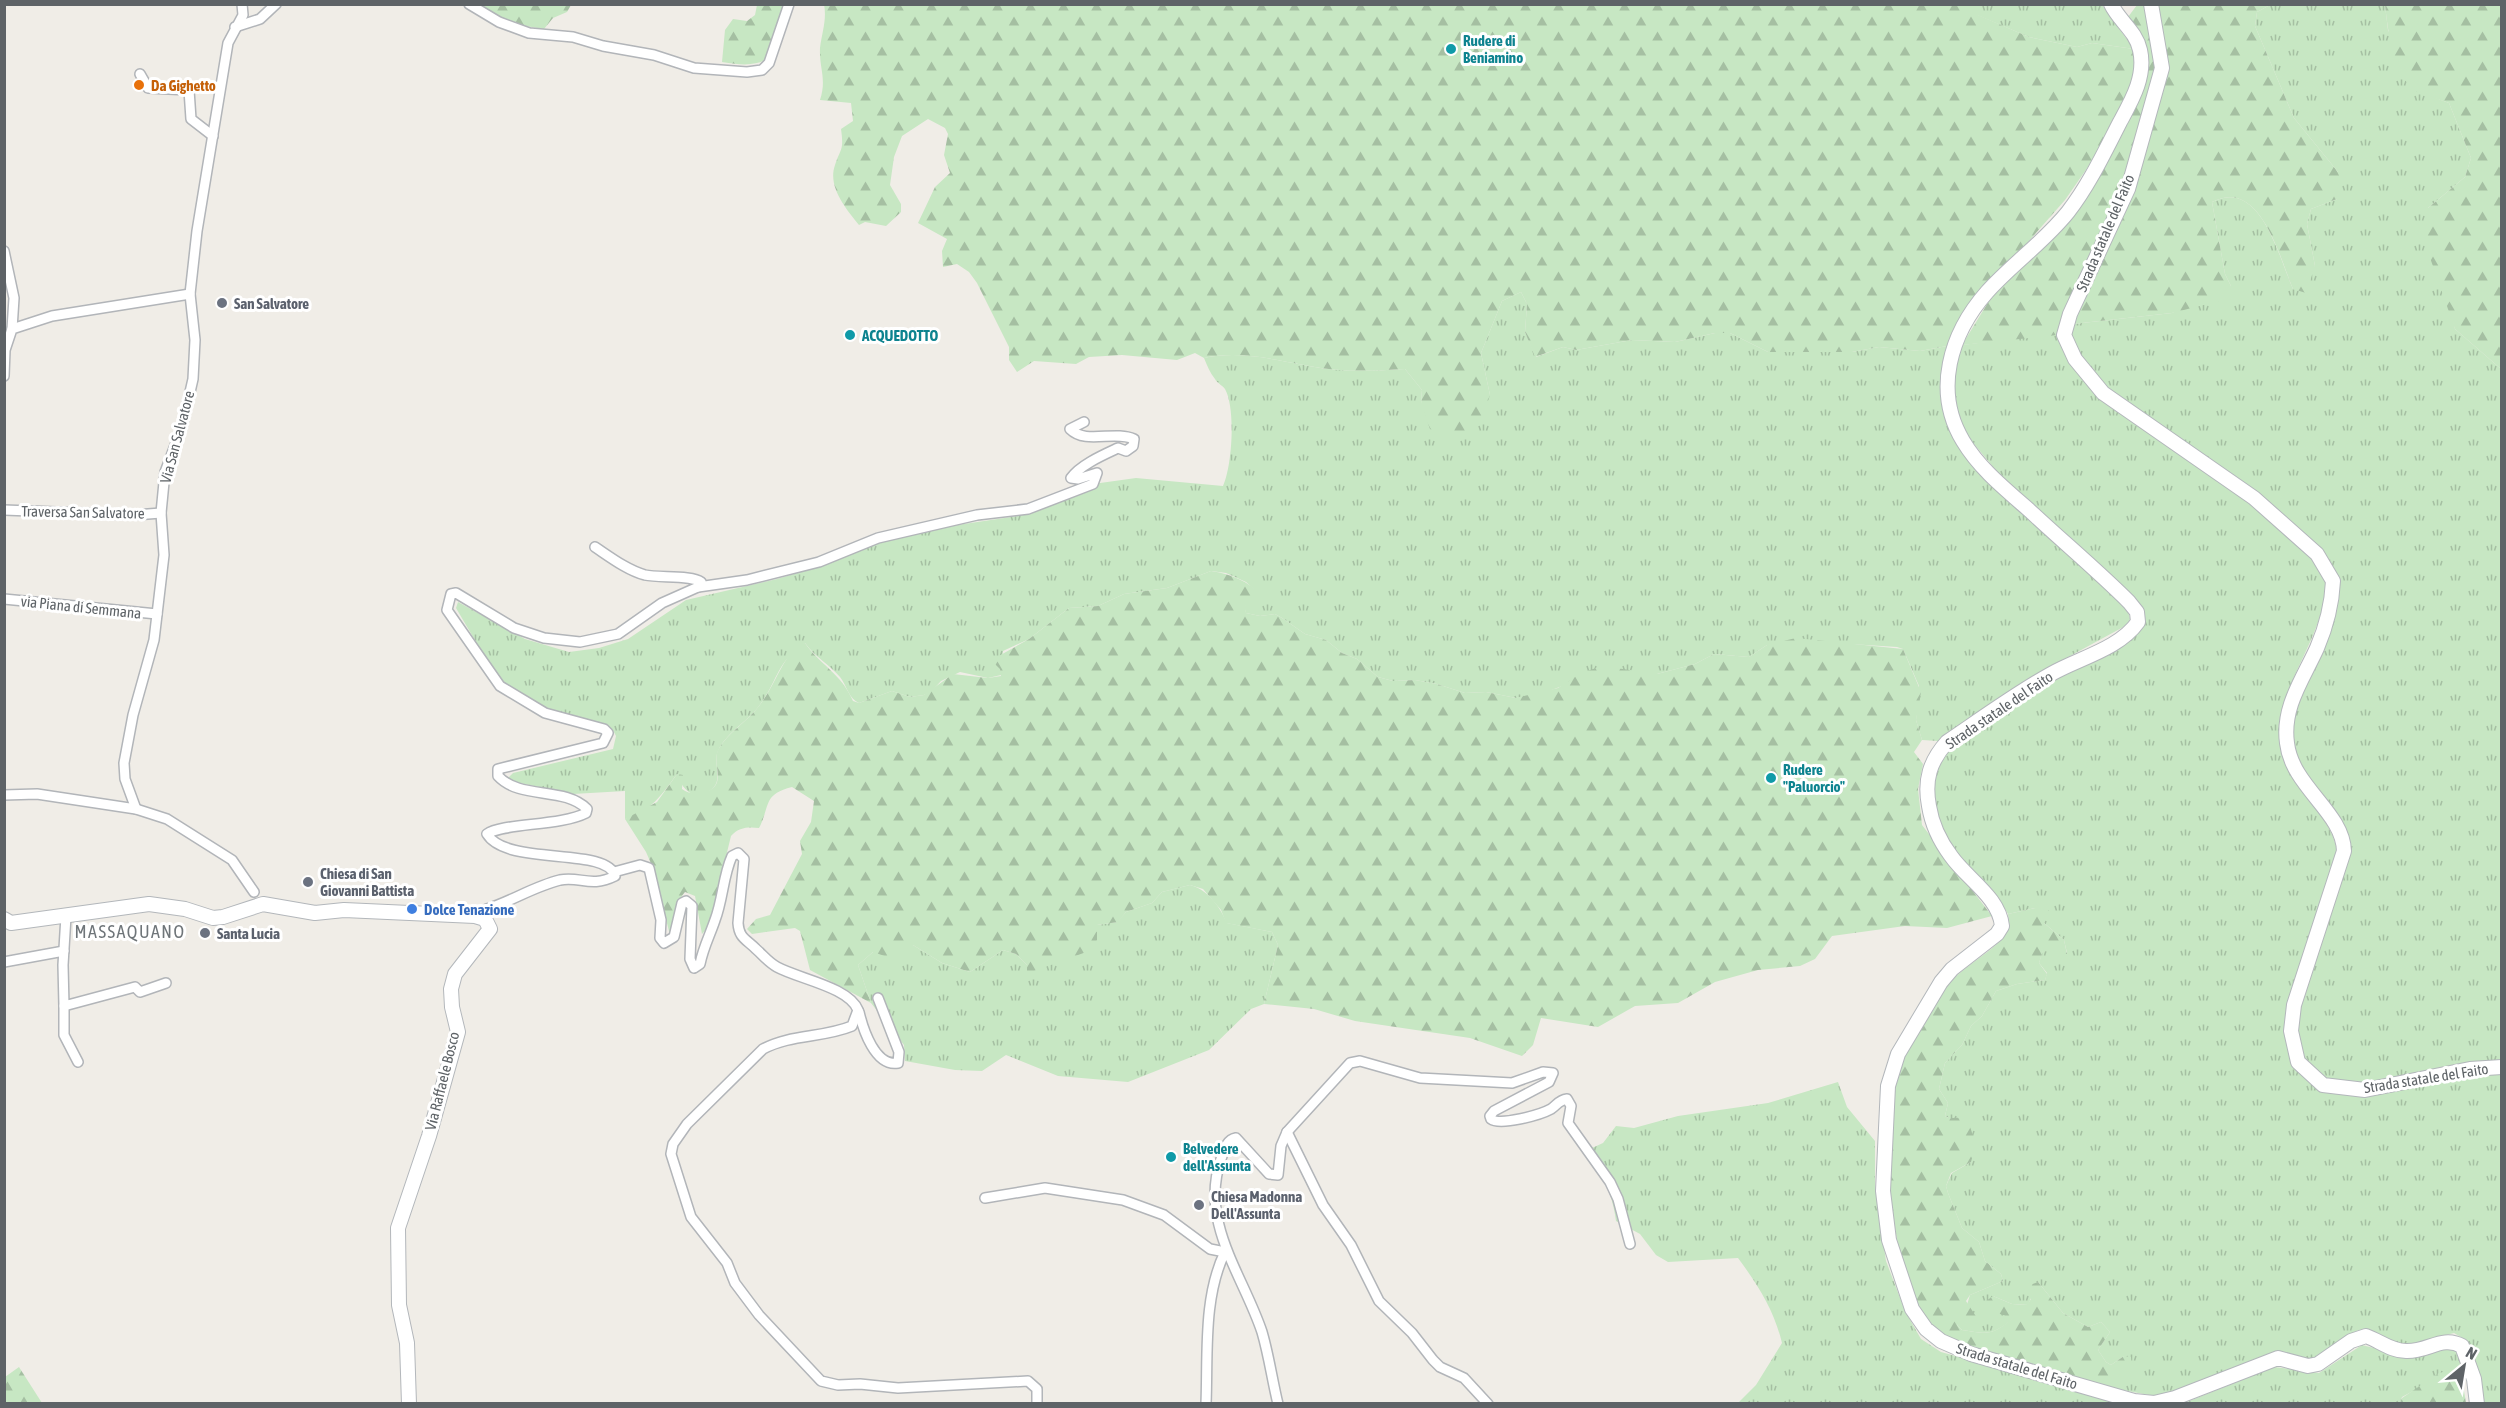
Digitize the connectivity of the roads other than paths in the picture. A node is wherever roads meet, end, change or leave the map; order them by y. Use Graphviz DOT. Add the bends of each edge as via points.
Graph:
graph roads {
  1 [pos="242,4"];
  2 [pos="276,4"];
  3 [pos="469,4"];
  4 [pos="789,4"];
  5 [pos="2111,4"];
  6 [pos="2151,4"];
  7 [pos="235,27"];
  8 [pos="140,74"];
  9 [pos="213,136"];
  10 [pos="4,251"];
  11 [pos="190,294"];
  12 [pos="12,328"];
  13 [pos="4,376"];
  14 [pos="1084,422"];
  15 [pos="4,510"];
  16 [pos="161,513"];
  17 [pos="595,547"];
  18 [pos="698,587"];
  19 [pos="4,599"];
  20 [pos="157,614"];
  21 [pos="4,795"];
  22 [pos="136,809"];
  23 [pos="614,872"];
  24 [pos="259,898"];
  25 [pos="66,916"];
  26 [pos="480,916"];
  27 [pos="4,919"];
  28 [pos="64,951"];
  29 [pos="4,962"];
  30 [pos="166,983"];
  31 [pos="878,998"];
  32 [pos="64,1006"];
  33 [pos="858,1010"];
  34 [pos="78,1062"];
  35 [pos="2502,1067"];
  36 [pos="1287,1132"];
  37 [pos="985,1198"];
  38 [pos="1630,1244"];
  39 [pos="1226,1251"];
  40 [pos="409,1404"];
  41 [pos="1037,1404"];
  42 [pos="1206,1404"];
  43 [pos="1278,1404"];
  44 [pos="1488,1404"];
  45 [pos="2477,1404"];
  1 -- 7 [label="street, Via San Salvatore" via="243,15"];
  2 -- 7 [label="street" via="260,19"];
  3 -- 4 [label="street" via="499,22 530,33 573,37 694,68 747,72 762,70 769,63"];
  5 -- 45 [label="street, Strada statale del Faito" via="2139,48 2140,77 2132,100 2086,187 2066,214 1972,311 1957,338 1946,388 1953,421 1977,460 2129,602 2138,622 2119,640 2052,674 1947,742 1928,771 1927,797 1933,827 1951,857 1997,908 2002,926 1941,982 1892,1068 1883,1151 1889,1240 1912,1309 1926,1329 1941,1341 1971,1354 2085,1388 2154,1403 2278,1358 2308,1366 2318,1364 2351,1341 2366,1336 2393,1350 2418,1351 2452,1340 2462,1346 2474,1379"];
  6 -- 35 [label="street, Strada statale del Faito" via="2162,68 2128,189 2064,334 2075,359 2103,393 2254,498 2317,554 2333,581 2318,647 2292,698 2287,721 2287,745 2300,780 2341,832 2344,851 2294,1005 2291,1031 2298,1062 2323,1085 2365,1090 2470,1069"];
  7 -- 9 [label="street, Via San Salvatore" via="228,43"];
  8 -- 9 [label="street" via="148,88 188,89 191,119"];
  9 -- 11 [label="street, Via San Salvatore"];
  10 -- 12 [label="street" via="14,298"];
  11 -- 12 [label="street" via="52,316"];
  11 -- 16 [label="street, Via San Salvatore" via="195,340 193,379 182,427 165,472"];
  12 -- 13 [label="street" via="5,350"];
  14 -- 18 [label="street" via="1070,429 1076,435 1117,434 1134,439 1133,446 1126,451 1118,448 1071,478 1097,473 1092,484 1028,509 977,515 878,538 819,562 747,580"];
  15 -- 16 [label="street, Traversa San Salvatore"];
  16 -- 20 [label="street, Via San Salvatore" via="164,555"];
  17 -- 18 [label="street" via="642,574 663,579 694,578 701,582"];
  18 -- 23 [label="street" via="662,603 618,634 580,642 544,638 514,628 456,593 448,601 447,610 500,686 545,713 608,733 603,743 498,770 498,776 509,785 573,799 587,809 586,813 487,834 505,847 528,854 582,858"];
  19 -- 20 [label="street, via Piana di Semmana"];
  20 -- 22 [label="street, Via San Salvatore" via="124,763 125,779"];
  21 -- 22 [label="street" via="37,794"];
  22 -- 24 [label="street" via="167,819 232,860"];
  23 -- 26 [label="street" via="615,876 607,880 590,884 564,879 547,884 486,909"];
  23 -- 33 [label="street" via="640,866 649,868 664,943 674,937 679,908 686,901 692,906 690,959 694,968 700,964 706,938 716,920 728,865 738,853 744,859 738,923 744,940 778,968 843,994 855,1002"];
  24 -- 25 [label="street" via="222,918 149,904"];
  24 -- 26 [label="street" via="315,913 344,910"];
  25 -- 27 [label="street" via="11,923"];
  25 -- 28 [label="street"];
  26 -- 40 [label="street, Via Raffaele Bosco" via="490,929 455,974 451,988 458,1032 429,1137 398,1228 399,1305 407,1343"];
  28 -- 29 [label="street"];
  28 -- 32 [label="street"];
  30 -- 32 [label="street" via="140,992 135,987"];
  31 -- 33 [label="street" via="899,1052 898,1063 876,1052 864,1033"];
  32 -- 34 [label="street" via="64,1035"];
  33 -- 41 [label="street" via="852,1026 828,1034 777,1041 763,1049 687,1125 670,1154 686,1208 759,1315 821,1381 898,1388 1028,1381 1037,1389"];
  36 -- 38 [label="street" via="1341,1070 1357,1060 1420,1078 1512,1083 1550,1071 1553,1076 1549,1082 1494,1111 1491,1119 1505,1123 1550,1109 1567,1099 1571,1106 1568,1123 1610,1182"];
  36 -- 39 [label="street" via="1281,1146 1278,1175 1269,1174 1239,1140 1231,1139 1227,1144 1216,1174 1215,1197"];
  36 -- 44 [label="street" via="1323,1205 1351,1245 1379,1301 1440,1367 1464,1378"];
  37 -- 39 [label="street" via="1045,1188 1123,1200 1164,1215 1210,1249"];
  39 -- 42 [label="street" via="1220,1263 1207,1335"];
  39 -- 43 [label="street" via="1261,1329"];
}
